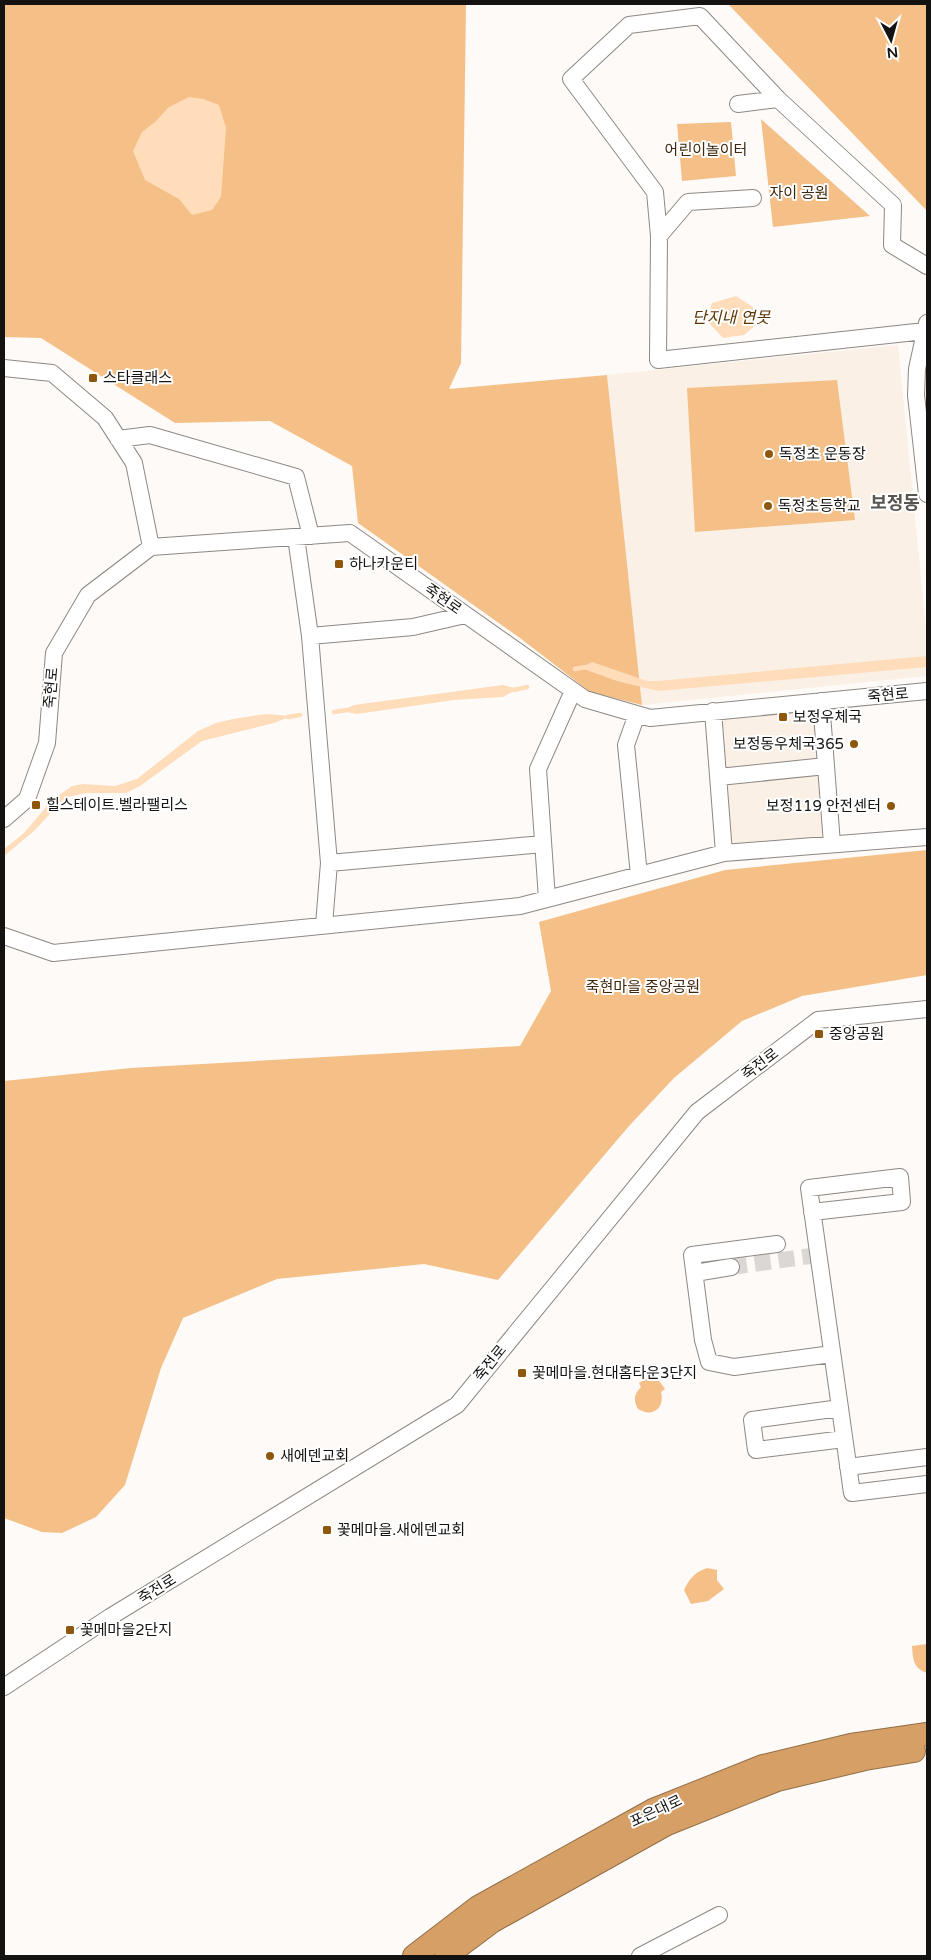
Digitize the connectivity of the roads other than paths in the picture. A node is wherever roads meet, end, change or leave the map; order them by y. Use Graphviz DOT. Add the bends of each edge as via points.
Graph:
graph roads {
  1 [pos="778,99"];
  2 [pos="738,104"];
  3 [pos="753,198"];
  4 [pos="659,236"];
  5 [pos="927,266"];
  6 [pos="926,327"];
  7 [pos="4,368"];
  8 [pos="118,439"];
  9 [pos="927,494"];
  10 [pos="303,537"];
  11 [pos="151,548"];
  12 [pos="465,614"];
  13 [pos="310,636"];
  14 [pos="927,691"];
  15 [pos="573,692"];
  16 [pos="821,701"];
  17 [pos="713,711"];
  18 [pos="637,714"];
  19 [pos="826,766"];
  20 [pos="718,777"];
  21 [pos="4,819"];
  22 [pos="927,837"];
  23 [pos="543,844"];
  24 [pos="832,844"];
  25 [pos="724,853"];
  26 [pos="329,864"];
  27 [pos="639,875"];
  28 [pos="547,899"];
  29 [pos="324,925"];
  30 [pos="4,936"];
  31 [pos="927,1009"];
  32 [pos="812,1212"];
  33 [pos="777,1244"];
  34 [pos="731,1267"];
  35 [pos="695,1273"];
  36 [pos="832,1354"];
  37 [pos="840,1408"];
  38 [pos="844,1439"];
  39 [pos="927,1457"];
  40 [pos="848,1467"];
  41 [pos="927,1484"];
  42 [pos="4,1687"];
  43 [pos="927,1734"];
  44 [pos="927,1750"];
  45 [pos="719,1915"];
  46 [pos="414,1956"];
  47 [pos="446,1956"];
  48 [pos="640,1956"];
  1 -- 2 [label="street"];
  1 -- 4 [label="street" via="700,16 629,25 571,78 655,192"];
  1 -- 5 [label="street" via="893,205 892,245"];
  3 -- 4 [label="street" via="688,202"];
  4 -- 6 [label="street" via="658,360"];
  6 -- 9 [label="street" via="917,369 916,394"];
  7 -- 8 [label="street" via="52,372 105,418"];
  8 -- 10 [label="street" via="150,435 296,477"];
  8 -- 11 [label="street" via="134,463"];
  10 -- 11 [label="street, 죽현로"];
  10 -- 12 [label="street, 죽현로" via="350,533"];
  10 -- 13 [label="street"];
  11 -- 21 [label="street, 죽현로" via="88,595 54,653 47,743 27,799"];
  12 -- 13 [label="street" via="412,626"];
  12 -- 15 [label="street, 죽현로"];
  13 -- 26 [label="street"];
  14 -- 16 [label="street, 죽현로"];
  15 -- 18 [label="street, 죽현로" via="585,699"];
  15 -- 23 [label="street" via="538,769"];
  16 -- 17 [label="street, 죽현로"];
  16 -- 19 [label="street"];
  17 -- 18 [label="street, 죽현로" via="650,718"];
  17 -- 20 [label="street"];
  18 -- 27 [label="street" via="626,746"];
  19 -- 20 [label="street"];
  19 -- 24 [label="street"];
  20 -- 25 [label="street"];
  22 -- 24 [label="street"];
  23 -- 26 [label="street"];
  23 -- 28 [label="street"];
  24 -- 25 [label="street"];
  25 -- 27 [label="street"];
  26 -- 29 [label="street"];
  27 -- 28 [label="street"];
  28 -- 29 [label="street" via="520,906"];
  29 -- 30 [label="street" via="53,953"];
  31 -- 42 [label="street, 죽전로" via="818,1020 697,1112 457,1405 110,1618"];
  32 -- 32 [label="street" via="902,1202 900,1176 809,1188"];
  32 -- 36 [label="street"];
  33 -- 35 [label="street" via="692,1255"];
  34 -- 35 [label="street"];
  35 -- 36 [label="street" via="703,1340 710,1362 734,1367"];
  36 -- 37 [label="street"];
  37 -- 38 [label="street"];
  37 -- 38 [label="street" via="752,1420 756,1450"];
  38 -- 40 [label="street"];
  39 -- 40 [label="street"];
  40 -- 41 [label="street" via="852,1493"];
  43 -- 46 [label="highway, 포은대로" via="851,1745 763,1766 653,1810 478,1907"];
  44 -- 47 [label="highway, 포은대로" via="865,1759 777,1780 667,1824 492,1921"];
  45 -- 48 [label="street"];
}
